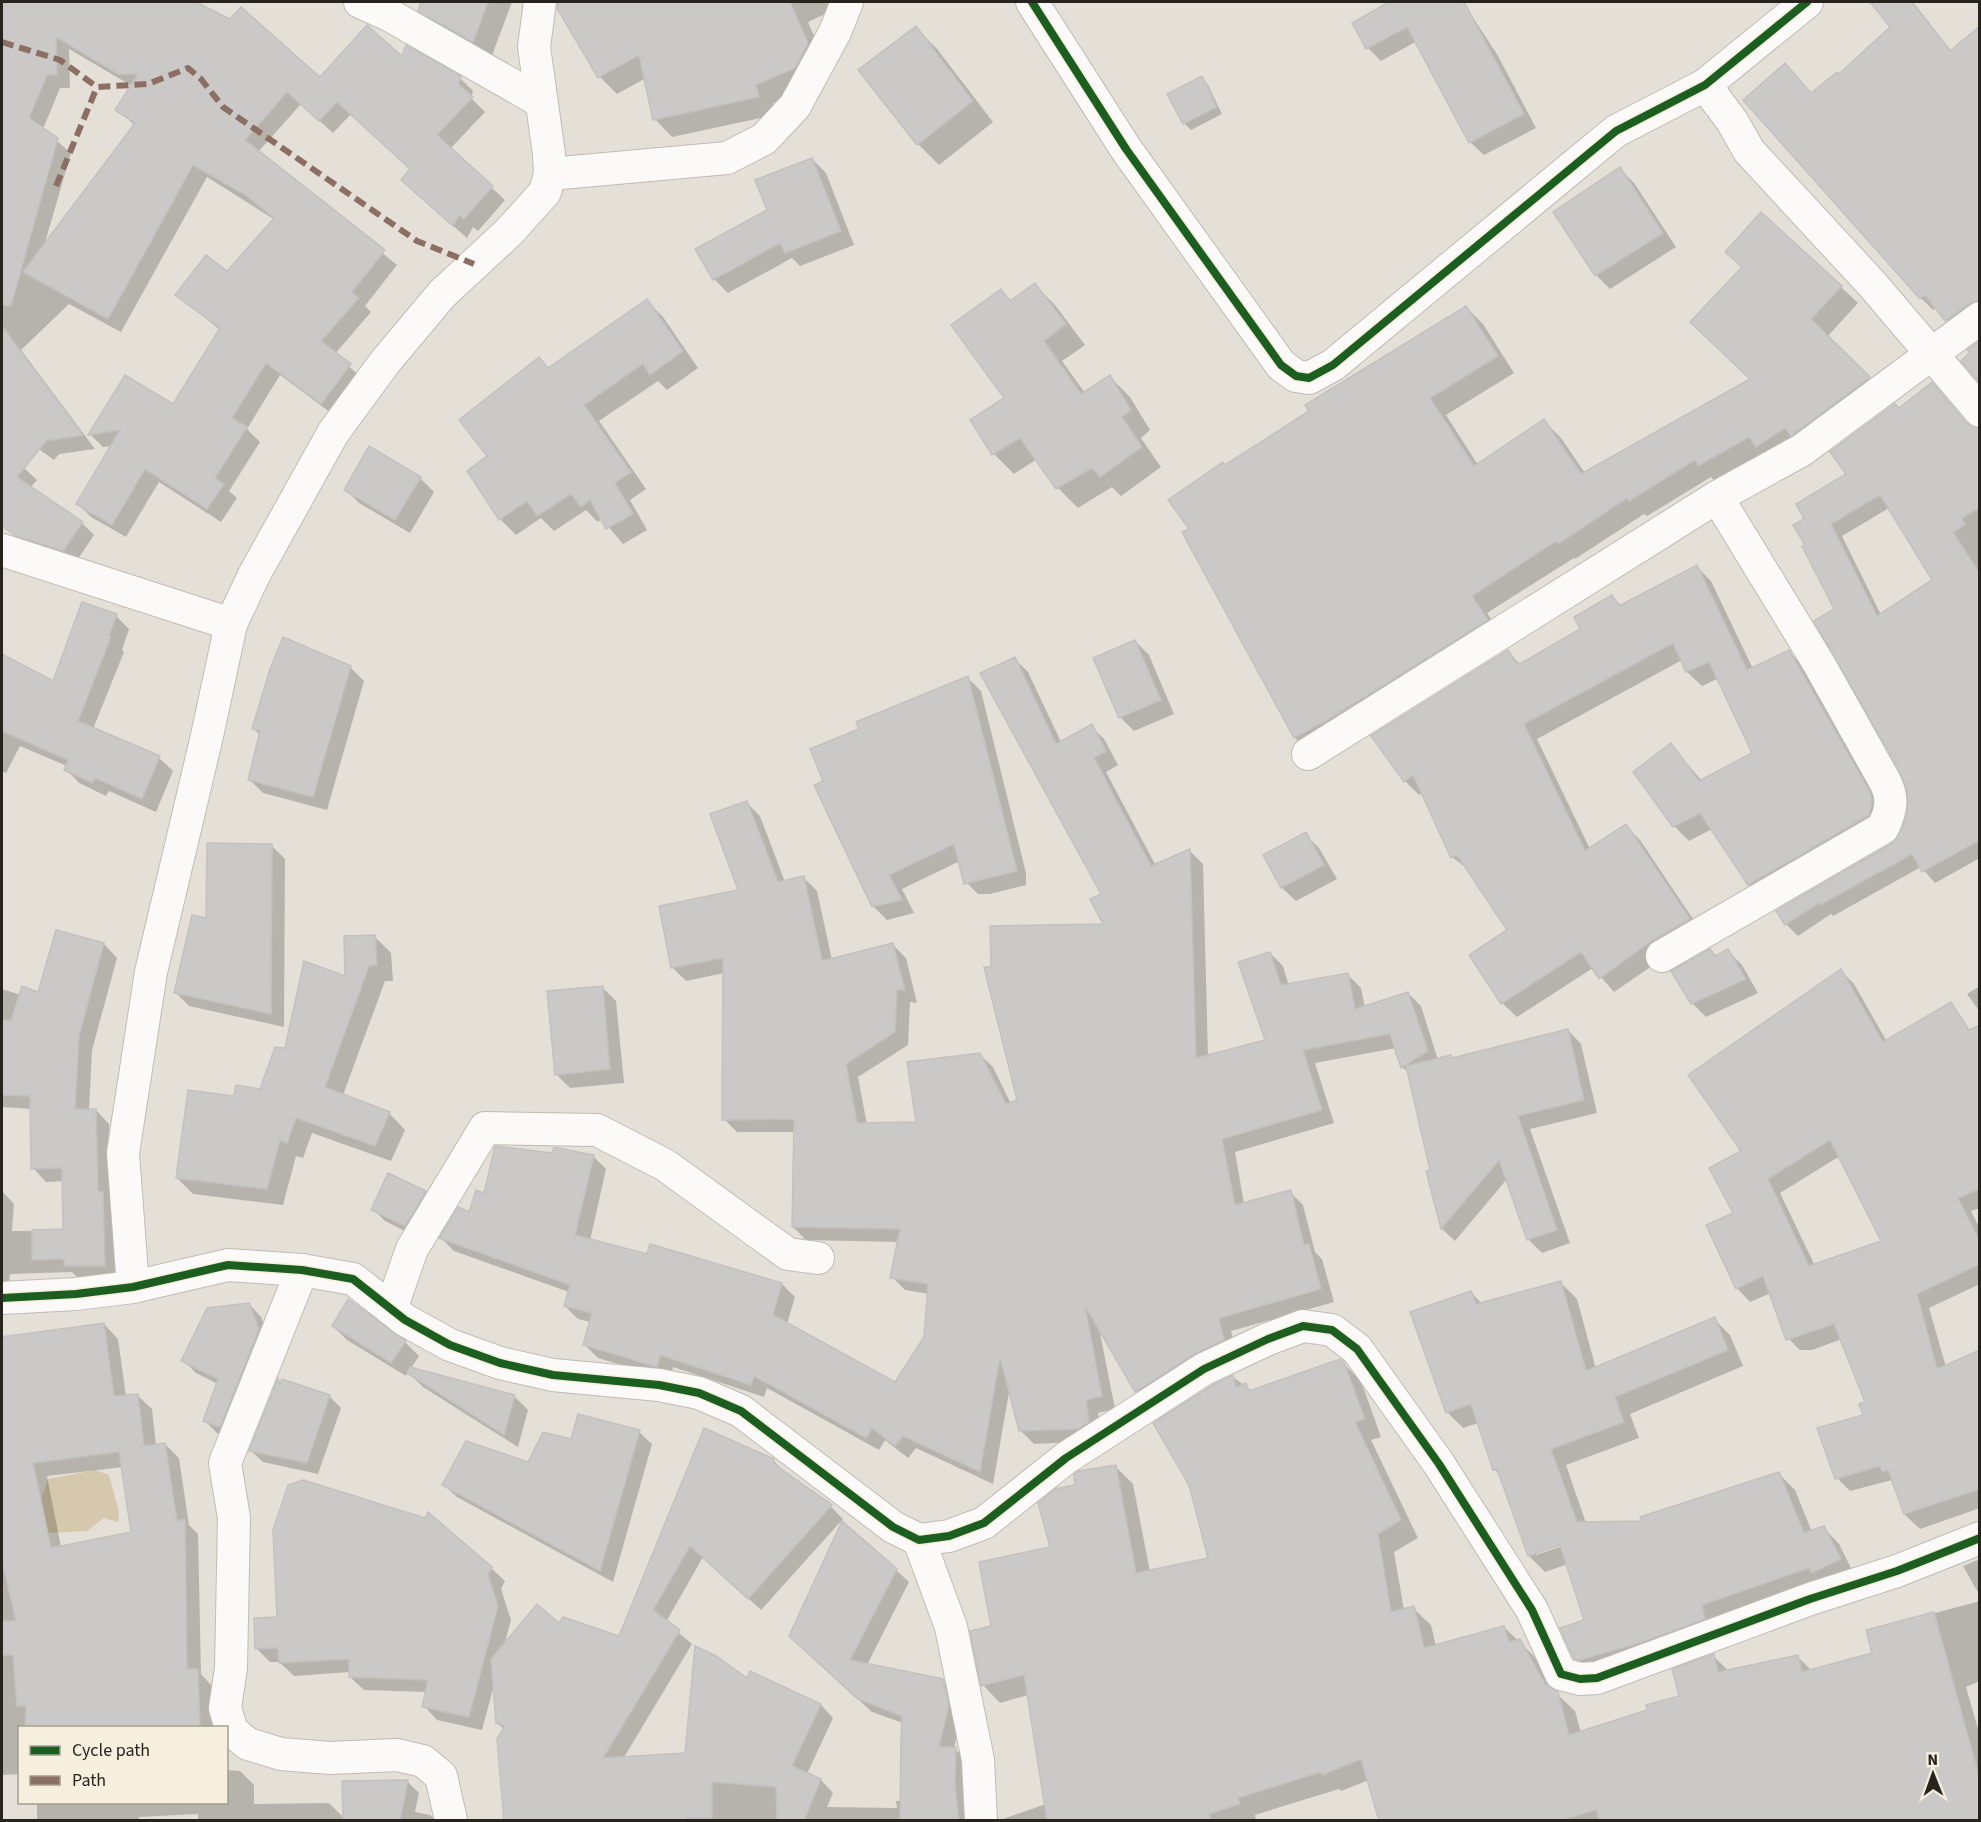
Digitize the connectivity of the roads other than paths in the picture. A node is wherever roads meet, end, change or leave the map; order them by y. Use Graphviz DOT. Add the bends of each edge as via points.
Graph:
graph roads {
  1 [pos="360,2"];
  2 [pos="540,2"];
  3 [pos="847,2"];
  4 [pos="1032,2"];
  5 [pos="1807,2"];
  6 [pos="1705,85"];
  7 [pos="540,101"];
  8 [pos="550,174"];
  9 [pos="1980,318"];
  10 [pos="1931,354"];
  11 [pos="1980,411"];
  12 [pos="1717,497"];
  13 [pos="2,550"];
  14 [pos="231,624"];
  15 [pos="1308,754"];
  16 [pos="1662,956"];
  17 [pos="818,1258"];
  18 [pos="302,1270"];
  19 [pos="133,1287"];
  20 [pos="2,1298"];
  21 [pos="391,1309"];
  22 [pos="1980,1538"];
  23 [pos="919,1540"];
  24 [pos="451,1821"];
  25 [pos="981,1821"];
  1 -- 7 [label="street"];
  2 -- 7 [label="street" via="534,47"];
  3 -- 8 [label="street" via="835,33 795,106 764,139 727,158"];
  4 -- 6 [label="street" via="1126,149 1251,327 1281,365 1296,376 1310,378 1332,365 1616,131"];
  5 -- 6 [label="street"];
  6 -- 10 [label="street" via="1749,151"];
  7 -- 8 [label="street"];
  8 -- 14 [label="street" via="545,192 442,294 333,433"];
  9 -- 10 [label="street"];
  10 -- 11 [label="street"];
  10 -- 12 [label="street" via="1802,450"];
  12 -- 15 [label="street"];
  12 -- 16 [label="street" via="1883,778 1891,793 1892,810 1883,828"];
  13 -- 14 [label="street"];
  14 -- 19 [label="street" via="151,972 123,1154"];
  17 -- 21 [label="street" via="788,1254 664,1165 597,1130 485,1128 412,1249"];
  18 -- 19 [label="street" via="228,1265"];
  18 -- 21 [label="street" via="353,1279"];
  18 -- 24 [label="street" via="225,1463 234,1518 231,1668 225,1708 232,1731 248,1744 281,1754 330,1758 397,1755 423,1761 441,1776"];
  19 -- 20 [label="street"];
  21 -- 23 [label="street" via="450,1345 500,1363 553,1375 659,1385 699,1394 741,1411 893,1527"];
  22 -- 23 [label="street" via="1597,1678 1561,1674 1532,1610 1439,1464 1357,1349 1332,1330 1303,1326 1204,1369 1066,1458 984,1523 949,1536"];
  23 -- 25 [label="street" via="951,1628 978,1760"];
}
